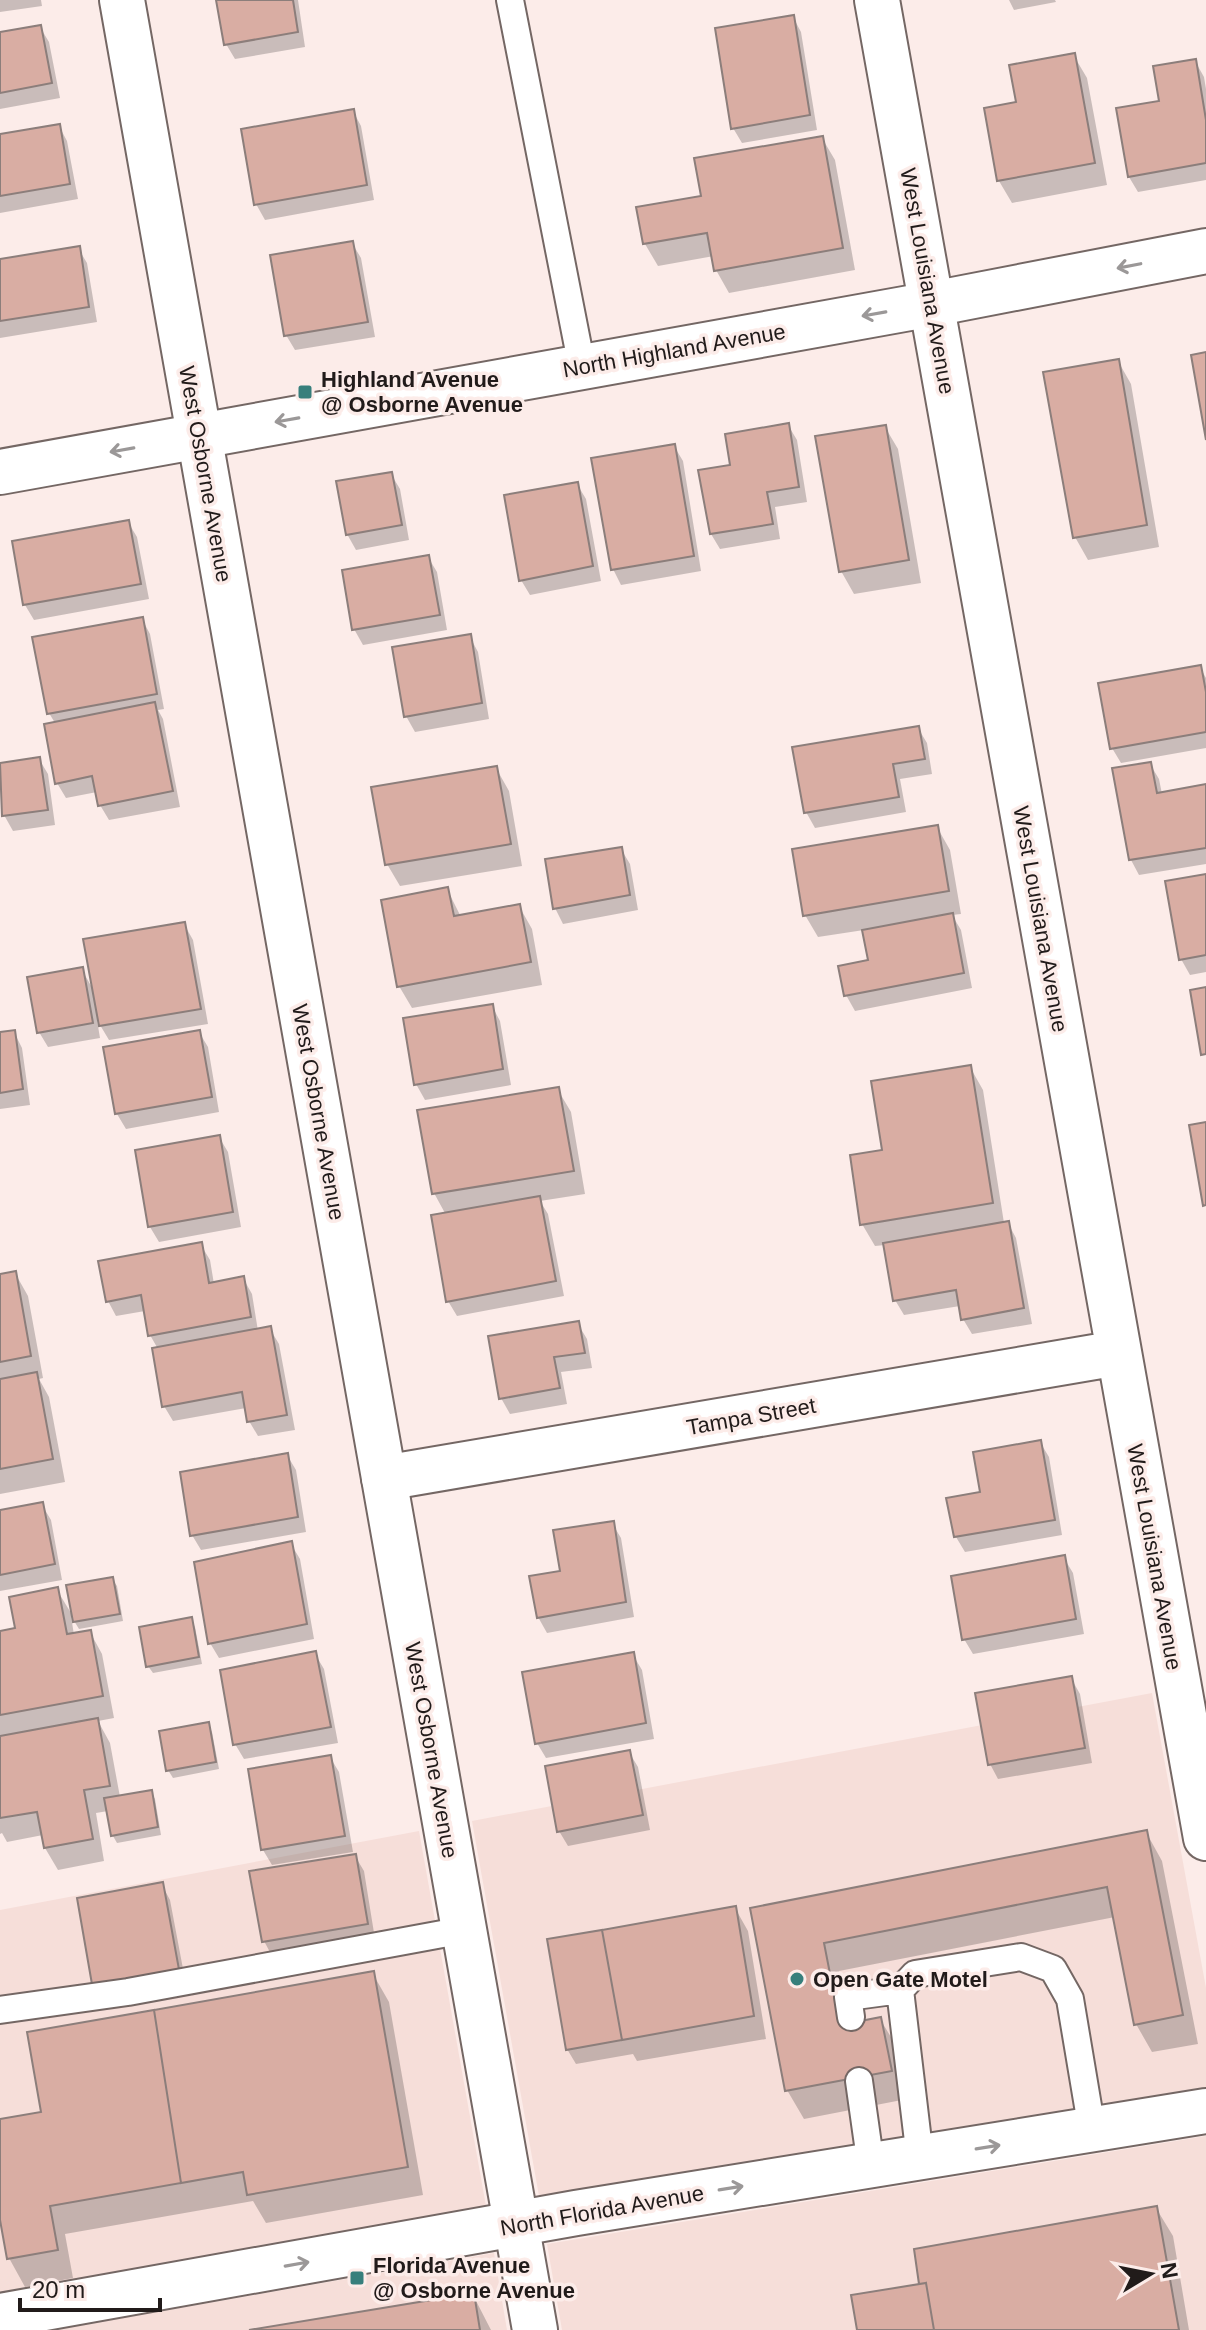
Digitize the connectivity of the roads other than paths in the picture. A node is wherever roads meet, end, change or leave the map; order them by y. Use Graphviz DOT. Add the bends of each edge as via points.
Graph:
graph roads {
  1 [pos="122,0"];
  2 [pos="510,0"];
  3 [pos="877,0"];
  4 [pos="1206,251"];
  5 [pos="932,304"];
  6 [pos="582,367"];
  7 [pos="199,436"];
  8 [pos="0,472"];
  9 [pos="1118,1353"];
  10 [pos="384,1478"];
  11 [pos="1206,1838"];
  12 [pos="464,1930"];
  13 [pos="900,1990"];
  14 [pos="0,2010"];
  15 [pos="851,2017"];
  16 [pos="859,2081"];
  17 [pos="1206,2111"];
  18 [pos="1092,2130"];
  19 [pos="920,2158"];
  20 [pos="871,2166"];
  21 [pos="516,2225"];
  22 [pos="0,2316"];
  23 [pos="535,2330"];
  1 -- 7 [label="street, West Osborne Avenue"];
  2 -- 6 [label="lane"];
  3 -- 5 [label="street, West Louisiana Avenue"];
  4 -- 5 [label="street, North Highland Avenue, one-way"];
  5 -- 6 [label="street, North Highland Avenue, one-way"];
  5 -- 9 [label="street, West Louisiana Avenue"];
  6 -- 7 [label="street, North Highland Avenue, one-way"];
  7 -- 8 [label="street, North Highland Avenue, one-way"];
  7 -- 10 [label="street, West Osborne Avenue"];
  9 -- 10 [label="street, Tampa Street"];
  9 -- 11 [label="street, West Louisiana Avenue"];
  10 -- 12 [label="street, West Osborne Avenue"];
  12 -- 14 [label="lane" via="128,1992"];
  12 -- 21 [label="street, West Osborne Avenue"];
  13 -- 15 [label="lane" via="848,1997"];
  13 -- 18 [label="lane" via="915,1974 1021,1957 1053,1969 1070,1999"];
  13 -- 19 [label="lane"];
  16 -- 20 [label="lane"];
  17 -- 18 [label="street, North Florida Avenue"];
  19 -- 18 [label="street, North Florida Avenue, one-way"];
  19 -- 20 [label="street, North Florida Avenue"];
  21 -- 20 [label="street, North Florida Avenue, one-way"];
  22 -- 21 [label="street, North Florida Avenue, one-way"];
  21 -- 23 [label="street, West Osborne Avenue"];
}
